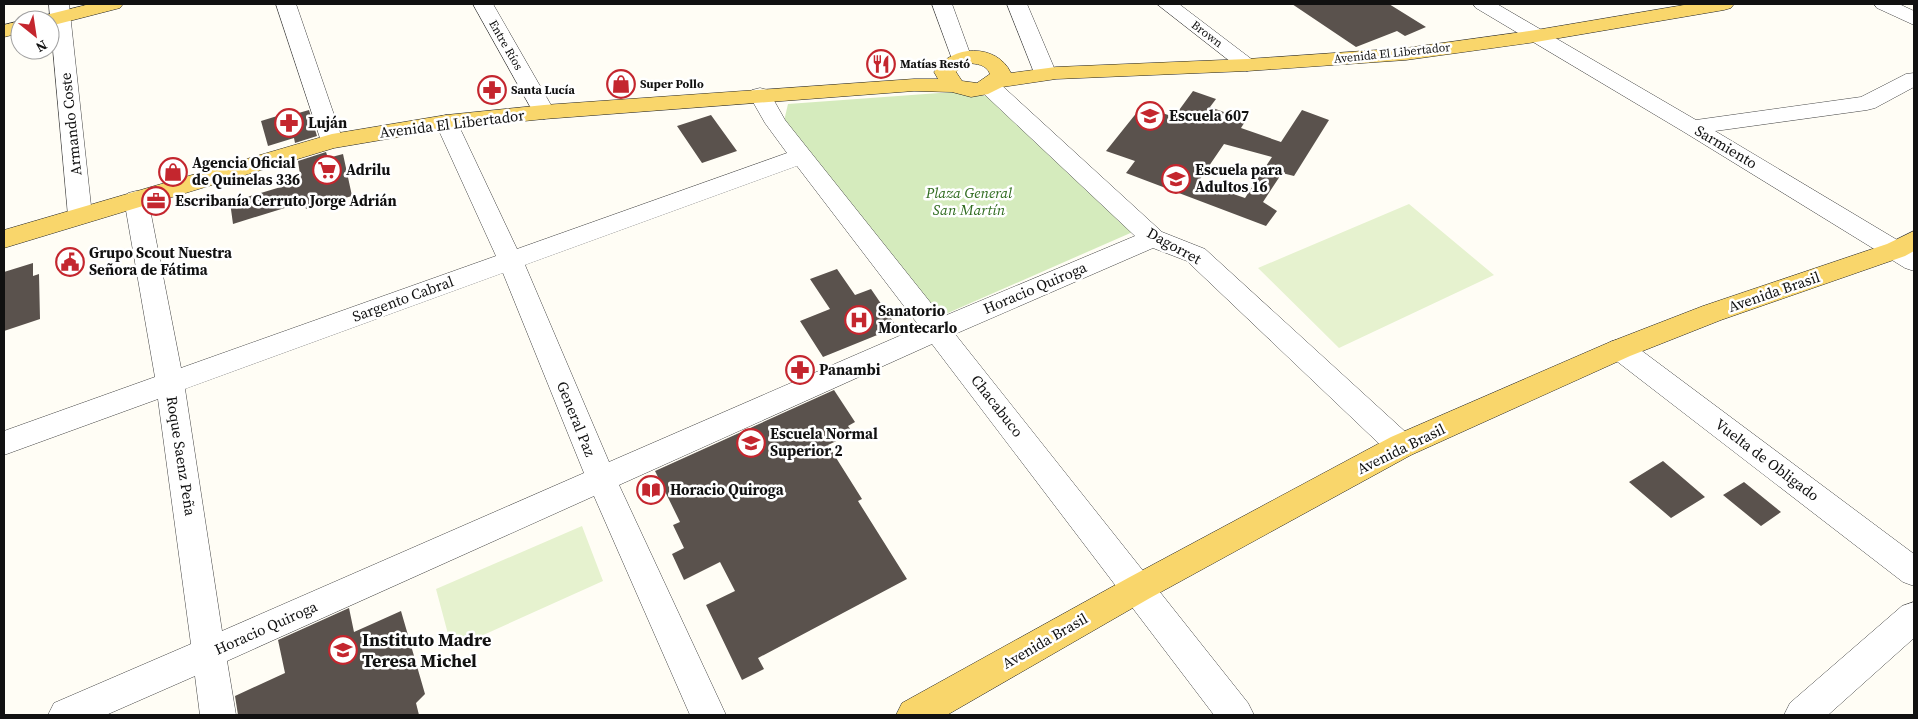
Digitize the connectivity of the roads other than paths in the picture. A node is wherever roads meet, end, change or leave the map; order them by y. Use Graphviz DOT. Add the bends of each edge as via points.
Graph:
graph roads {
  1 [pos="113,4"];
  2 [pos="286,4"];
  3 [pos="482,4"];
  4 [pos="942,4"];
  5 [pos="1017,4"];
  6 [pos="1167,4"];
  7 [pos="1483,4"];
  8 [pos="1724,4"];
  9 [pos="1884,4"];
  10 [pos="60,13"];
  11 [pos="1914,19"];
  12 [pos="1536,36"];
  13 [pos="60,48"];
  14 [pos="962,58"];
  15 [pos="991,61"];
  16 [pos="1247,65"];
  17 [pos="1050,72"];
  18 [pos="950,79"];
  19 [pos="1914,79"];
  20 [pos="994,84"];
  21 [pos="760,95"];
  22 [pos="544,112"];
  23 [pos="446,122"];
  24 [pos="1692,127"];
  25 [pos="332,141"];
  26 [pos="802,156"];
  27 [pos="136,199"];
  28 [pos="80,215"];
  29 [pos="4,238"];
  30 [pos="1154,238"];
  31 [pos="1908,251"];
  32 [pos="510,260"];
  33 [pos="936,329"];
  34 [pos="1620,349"];
  35 [pos="170,384"];
  36 [pos="4,443"];
  37 [pos="1401,446"];
  38 [pos="601,478"];
  39 [pos="1914,572"];
  40 [pos="1138,588"];
  41 [pos="1914,617"];
  42 [pos="210,653"];
  43 [pos="66,715"];
  44 [pos="218,715"];
  45 [pos="708,715"];
  46 [pos="914,715"];
  47 [pos="1236,715"];
  48 [pos="1802,715"];
  1 -- 10 [label="main road"];
  2 -- 25 [label="street"];
  3 -- 22 [label="street, Entre Ríos"];
  4 -- 14 [label="street"];
  5 -- 17 [label="street"];
  6 -- 16 [label="street, Brown"];
  7 -- 12 [label="street, Sarmiento"];
  8 -- 12 [label="main road, Avenida El Libertador"];
  9 -- 11 [label="street"];
  12 -- 16 [label="main road, Avenida El Libertador" via="1406,54"];
  12 -- 24 [label="street, Sarmiento"];
  13 -- 28 [label="street, Armando Coste"];
  14 -- 15 [label="main road, Avenida El Libertador"];
  14 -- 18 [label="main road" via="948,66"];
  15 -- 17 [label="main road, Avenida El Libertador"];
  15 -- 20 [label="main road" via="999,67 1001,74"];
  16 -- 17 [label="main road, Avenida El Libertador"];
  17 -- 20 [label="main road, Avenida El Libertador"];
  18 -- 20 [label="main road, Avenida El Libertador" via="972,90"];
  18 -- 21 [label="main road, Avenida El Libertador" via="914,85"];
  19 -- 24 [label="street" via="1867,103"];
  20 -- 30 [label="street, Dagorret"];
  21 -- 22 [label="main road, Avenida El Libertador"];
  21 -- 26 [label="street, Chacabuco" via="776,123"];
  22 -- 23 [label="main road, Avenida El Libertador"];
  23 -- 25 [label="main road, Avenida El Libertador"];
  23 -- 32 [label="street, General Paz"];
  24 -- 31 [label="street, Sarmiento"];
  25 -- 27 [label="main road, Avenida El Libertador"];
  26 -- 32 [label="street, Sargento Cabral"];
  26 -- 33 [label="street, Chacabuco"];
  27 -- 28 [label="main road, Avenida El Libertador"];
  27 -- 35 [label="street, Roque Saenz Peña"];
  28 -- 29 [label="main road, Avenida El Libertador"];
  30 -- 33 [label="street, Horacio Quiroga"];
  30 -- 37 [label="street, Dagorret" via="1196,255"];
  31 -- 34 [label="main road, Avenida Brasil" via="1712,313"];
  32 -- 35 [label="street, Sargento Cabral"];
  32 -- 38 [label="street, General Paz"];
  33 -- 38 [label="street, Horacio Quiroga"];
  33 -- 40 [label="street, Chacabuco"];
  34 -- 37 [label="main road, Avenida Brasil"];
  34 -- 39 [label="street, Vuelta de Obligado"];
  35 -- 36 [label="street, Sargento Cabral"];
  35 -- 42 [label="street, Roque Saenz Peña"];
  37 -- 40 [label="main road, Avenida Brasil"];
  38 -- 42 [label="street, Horacio Quiroga"];
  38 -- 45 [label="street, General Paz"];
  40 -- 46 [label="main road, Avenida Brasil"];
  40 -- 47 [label="street, Chacabuco"];
  41 -- 48 [label="street"];
  42 -- 43 [label="street, Horacio Quiroga"];
  42 -- 44 [label="street, Roque Saenz Peña"];
}
